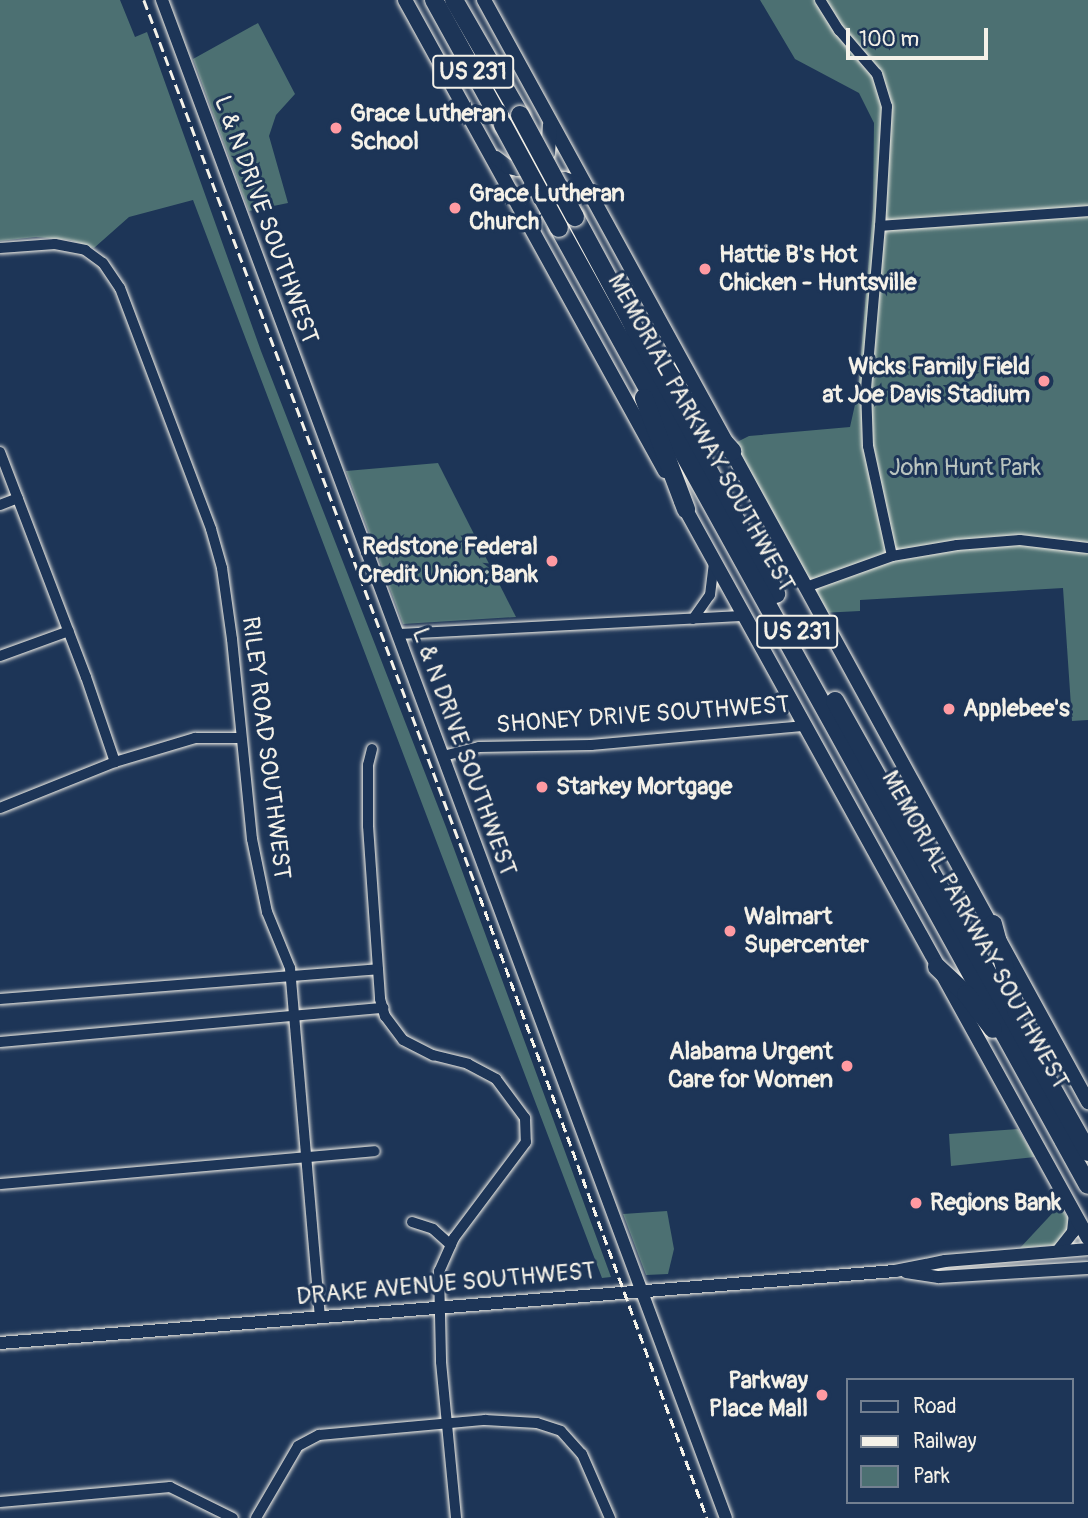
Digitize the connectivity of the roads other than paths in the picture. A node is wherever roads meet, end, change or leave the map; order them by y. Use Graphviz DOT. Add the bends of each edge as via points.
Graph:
graph roads {
  1 [pos="162,0"];
  2 [pos="405,0"];
  3 [pos="432,0"];
  4 [pos="484,0"];
  5 [pos="820,0"];
  6 [pos="455,1"];
  7 [pos="549,119"];
  8 [pos="492,156"];
  9 [pos="586,186"];
  10 [pos="1088,211"];
  11 [pos="880,226"];
  12 [pos="535,233"];
  13 [pos="0,248"];
  14 [pos="631,320"];
  15 [pos="636,367"];
  16 [pos="0,452"];
  17 [pos="732,452"];
  18 [pos="18,498"];
  19 [pos="0,505"];
  20 [pos="686,509"];
  21 [pos="1088,548"];
  22 [pos="892,556"];
  23 [pos="714,560"];
  24 [pos="807,587"];
  25 [pos="746,616"];
  26 [pos="693,619"];
  27 [pos="69,631"];
  28 [pos="399,634"];
  29 [pos="0,656"];
  30 [pos="805,726"];
  31 [pos="242,738"];
  32 [pos="372,749"];
  33 [pos="443,756"];
  34 [pos="115,762"];
  35 [pos="0,808"];
  36 [pos="993,924"];
  37 [pos="937,967"];
  38 [pos="378,969"];
  39 [pos="291,976"];
  40 [pos="0,999"];
  41 [pos="383,1007"];
  42 [pos="296,1015"];
  43 [pos="0,1042"];
  44 [pos="1028,1042"];
  45 [pos="1028,1073"];
  46 [pos="1088,1102"];
  47 [pos="375,1151"];
  48 [pos="1088,1152"];
  49 [pos="306,1157"];
  50 [pos="0,1184"];
  51 [pos="1088,1185"];
  52 [pos="1081,1217"];
  53 [pos="412,1222"];
  54 [pos="1088,1238"];
  55 [pos="451,1245"];
  56 [pos="1088,1249"];
  57 [pos="1058,1251"];
  58 [pos="958,1260"];
  59 [pos="1088,1268"];
  60 [pos="895,1270"];
  61 [pos="947,1277"];
  62 [pos="640,1289"];
  63 [pos="440,1306"];
  64 [pos="320,1316"];
  65 [pos="0,1343"];
  66 [pos="446,1423"];
  67 [pos="0,1502"];
  68 [pos="233,1518"];
  69 [pos="256,1518"];
  70 [pos="456,1518"];
  71 [pos="610,1518"];
  72 [pos="726,1518"];
  1 -- 28 [label="street, L & N DRIVE SOUTHWEST"];
  2 -- 8 [label="main road"];
  3 -- 15 [label="highway, MEMORIAL PARKWAY SOUTHWEST / US 231, bridge"];
  4 -- 7 [label="main road"];
  5 -- 11 [label="street" via="877,74 887,106"];
  6 -- 14 [label="highway, MEMORIAL PARKWAY SOUTHWEST / US 231, bridge"];
  7 -- 8 [label="main road" via="551,142 539,161 518,169"];
  7 -- 9 [label="main road"];
  8 -- 12 [label="main road"];
  9 -- 12 [label="main road" via="564,179 541,188 532,207"];
  9 -- 17 [label="main road"];
  10 -- 11 [label="street"];
  11 -- 22 [label="street" via="866,389 868,446"];
  12 -- 20 [label="main road"];
  13 -- 31 [label="street, RILEY ROAD SOUTHWEST" via="55,244 85,250 103,263 115,282 144,349 222,568"];
  14 -- 17 [label="highway" via="684,398"];
  14 -- 44 [label="highway, MEMORIAL PARKWAY SOUTHWEST / US 231" via="691,438 993,987"];
  15 -- 20 [label="highway" via="644,401"];
  15 -- 45 [label="highway, MEMORIAL PARKWAY SOUTHWEST / US 231"];
  16 -- 18 [label="street"];
  17 -- 24 [label="main road"];
  18 -- 19 [label="street"];
  18 -- 27 [label="street"];
  20 -- 23 [label="main road"];
  21 -- 22 [label="street" via="1020,540"];
  22 -- 24 [label="street"];
  23 -- 25 [label="main road"];
  23 -- 26 [label="street" via="710,595"];
  24 -- 36 [label="main road"];
  25 -- 26 [label="street"];
  25 -- 30 [label="main road"];
  26 -- 28 [label="street"];
  27 -- 29 [label="street"];
  27 -- 34 [label="street"];
  28 -- 33 [label="street, L & N DRIVE SOUTHWEST"];
  30 -- 33 [label="street, SHONEY DRIVE SOUTHWEST" via="591,745 479,747"];
  30 -- 37 [label="main road"];
  31 -- 34 [label="street" via="195,738"];
  31 -- 39 [label="street, RILEY ROAD SOUTHWEST" via="259,877"];
  32 -- 38 [label="street" via="368,826"];
  33 -- 62 [label="street, L & N DRIVE SOUTHWEST"];
  34 -- 35 [label="street"];
  36 -- 44 [label="highway"];
  36 -- 46 [label="main road"];
  37 -- 45 [label="highway" via="966,994"];
  37 -- 52 [label="main road"];
  38 -- 39 [label="street"];
  38 -- 41 [label="street"];
  39 -- 40 [label="street"];
  39 -- 42 [label="street, RILEY ROAD SOUTHWEST"];
  41 -- 42 [label="street"];
  41 -- 55 [label="street" via="403,1040 496,1079 526,1118 526,1142"];
  42 -- 43 [label="street"];
  42 -- 49 [label="street, RILEY ROAD SOUTHWEST"];
  44 -- 48 [label="highway, MEMORIAL PARKWAY SOUTHWEST / US 231"];
  45 -- 51 [label="highway, MEMORIAL PARKWAY SOUTHWEST / US 231"];
  47 -- 49 [label="street"];
  49 -- 50 [label="street"];
  49 -- 64 [label="street, RILEY ROAD SOUTHWEST"];
  52 -- 54 [label="main road"];
  52 -- 57 [label="street"];
  53 -- 55 [label="street" via="433,1229"];
  55 -- 63 [label="street" via="439,1271"];
  56 -- 57 [label="street, DRAKE AVENUE SOUTHWEST"];
  57 -- 58 [label="street, DRAKE AVENUE SOUTHWEST"];
  58 -- 60 [label="street, DRAKE AVENUE SOUTHWEST"];
  58 -- 61 [label="street" via="951,1263"];
  59 -- 61 [label="street, DRAKE AVENUE SOUTHWEST"];
  60 -- 61 [label="street, DRAKE AVENUE SOUTHWEST"];
  60 -- 62 [label="street, DRAKE AVENUE SOUTHWEST"];
  62 -- 63 [label="street, DRAKE AVENUE SOUTHWEST"];
  62 -- 72 [label="street, L & N DRIVE SOUTHWEST"];
  63 -- 64 [label="street, DRAKE AVENUE SOUTHWEST"];
  63 -- 66 [label="street"];
  64 -- 65 [label="street, DRAKE AVENUE SOUTHWEST"];
  66 -- 69 [label="street" via="319,1435 298,1446"];
  66 -- 70 [label="street"];
  66 -- 71 [label="street" via="537,1423 561,1431 582,1454"];
  67 -- 68 [label="street" via="170,1487"];
}
